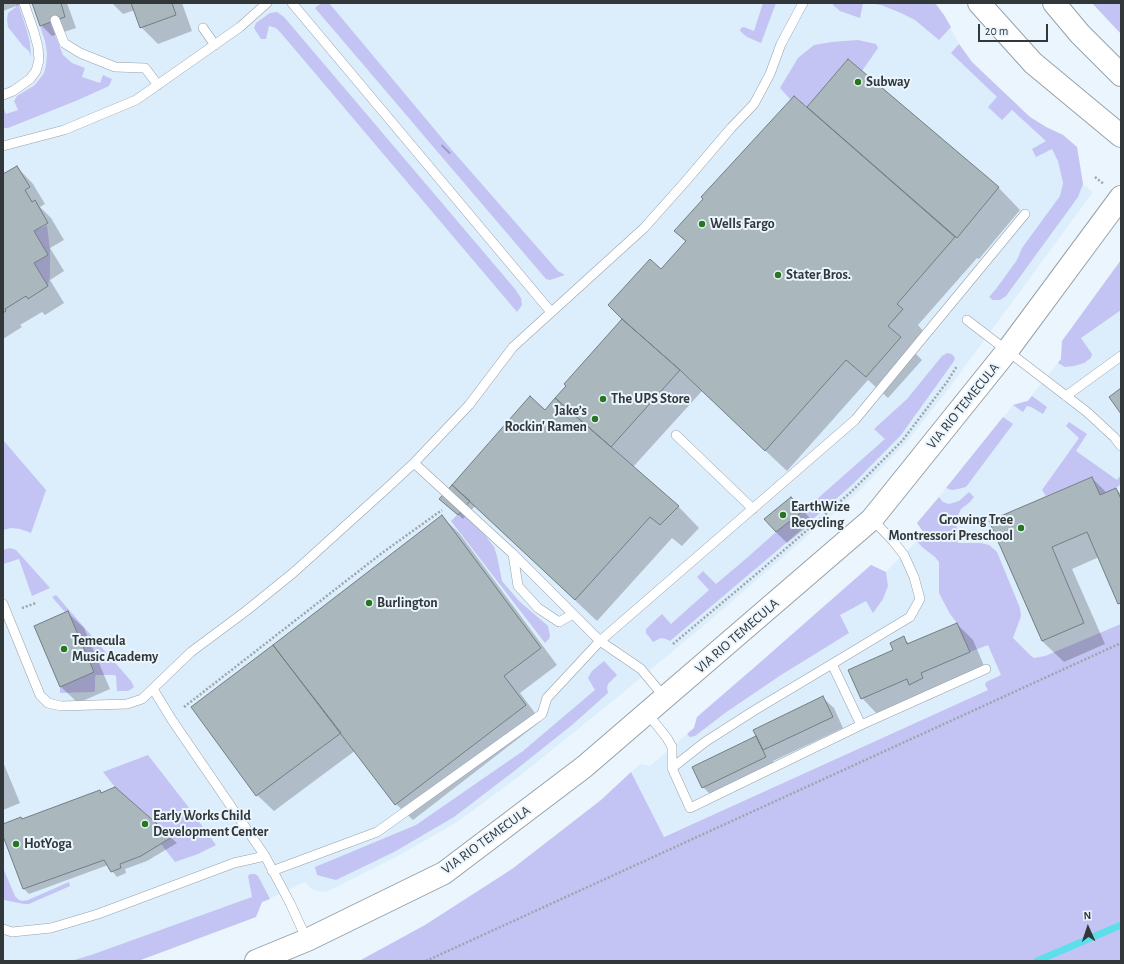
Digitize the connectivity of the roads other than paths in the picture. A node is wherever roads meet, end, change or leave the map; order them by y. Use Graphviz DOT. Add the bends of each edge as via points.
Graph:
graph roads {
  1 [pos="24,3"];
  2 [pos="267,3"];
  3 [pos="292,3"];
  4 [pos="803,3"];
  5 [pos="979,3"];
  6 [pos="1054,3"];
  7 [pos="55,20"];
  8 [pos="203,28"];
  9 [pos="214,45"];
  10 [pos="1121,75"];
  11 [pos="158,85"];
  12 [pos="3,95"];
  13 [pos="1121,136"];
  14 [pos="3,146"];
  15 [pos="1121,197"];
  16 [pos="1025,214"];
  17 [pos="551,312"];
  18 [pos="967,320"];
  19 [pos="1007,351"];
  20 [pos="1121,356"];
  21 [pos="1066,396"];
  22 [pos="676,435"];
  23 [pos="1121,446"];
  24 [pos="414,463"];
  25 [pos="752,509"];
  26 [pos="872,519"];
  27 [pos="513,554"];
  28 [pos="3,604"];
  29 [pos="573,614"];
  30 [pos="600,641"];
  31 [pos="832,664"];
  32 [pos="986,669"];
  33 [pos="153,689"];
  34 [pos="665,698"];
  35 [pos="647,713"];
  36 [pos="861,725"];
  37 [pos="672,768"];
  38 [pos="265,856"];
  39 [pos="272,871"];
  40 [pos="3,930"];
  41 [pos="307,940"];
  42 [pos="256,961"];
  1 -- 12 [label="lane" via="38,47 39,60 30,79"];
  2 -- 9 [label="lane" via="240,27"];
  3 -- 17 [label="lane"];
  4 -- 17 [label="lane" via="754,104 644,228"];
  5 -- 13 [label="street" via="1033,63"];
  6 -- 10 [label="street" via="1080,34"];
  7 -- 11 [label="lane" via="64,43 80,53 115,66 145,68"];
  8 -- 9 [label="lane"];
  9 -- 11 [label="lane"];
  11 -- 14 [label="lane" via="136,100 64,130"];
  15 -- 19 [label="street, VIA RIO TEMECULA"];
  16 -- 25 [label="lane" via="855,420"];
  17 -- 24 [label="lane" via="513,347 469,405"];
  18 -- 19 [label="lane"];
  19 -- 21 [label="lane"];
  19 -- 26 [label="street, VIA RIO TEMECULA"];
  20 -- 21 [label="lane"];
  21 -- 23 [label="lane" via="1087,412"];
  22 -- 25 [label="lane"];
  24 -- 27 [label="lane"];
  24 -- 33 [label="lane" via="294,573 191,652"];
  25 -- 30 [label="lane"];
  26 -- 31 [label="lane" via="904,555 920,599 910,617"];
  26 -- 34 [label="street, VIA RIO TEMECULA"];
  27 -- 29 [label="lane"];
  27 -- 29 [label="lane" via="518,586 538,608 559,622"];
  28 -- 33 [label="lane" via="40,696 48,703 61,706 127,704 142,700"];
  29 -- 30 [label="lane"];
  30 -- 34 [label="lane" via="641,669"];
  30 -- 39 [label="lane" via="547,698 542,714 377,832"];
  31 -- 36 [label="lane"];
  31 -- 37 [label="lane" via="705,742"];
  32 -- 36 [label="lane"];
  33 -- 38 [label="lane"];
  34 -- 35 [label="street, VIA RIO TEMECULA"];
  35 -- 37 [label="lane" via="672,747"];
  35 -- 41 [label="street, VIA RIO TEMECULA" via="584,767 444,873"];
  36 -- 37 [label="lane" via="690,808"];
  38 -- 39 [label="lane"];
  38 -- 40 [label="lane" via="234,863 98,914 51,928 12,932"];
  39 -- 41 [label="lane"];
  41 -- 42 [label="street, VIA RIO TEMECULA"];
}
